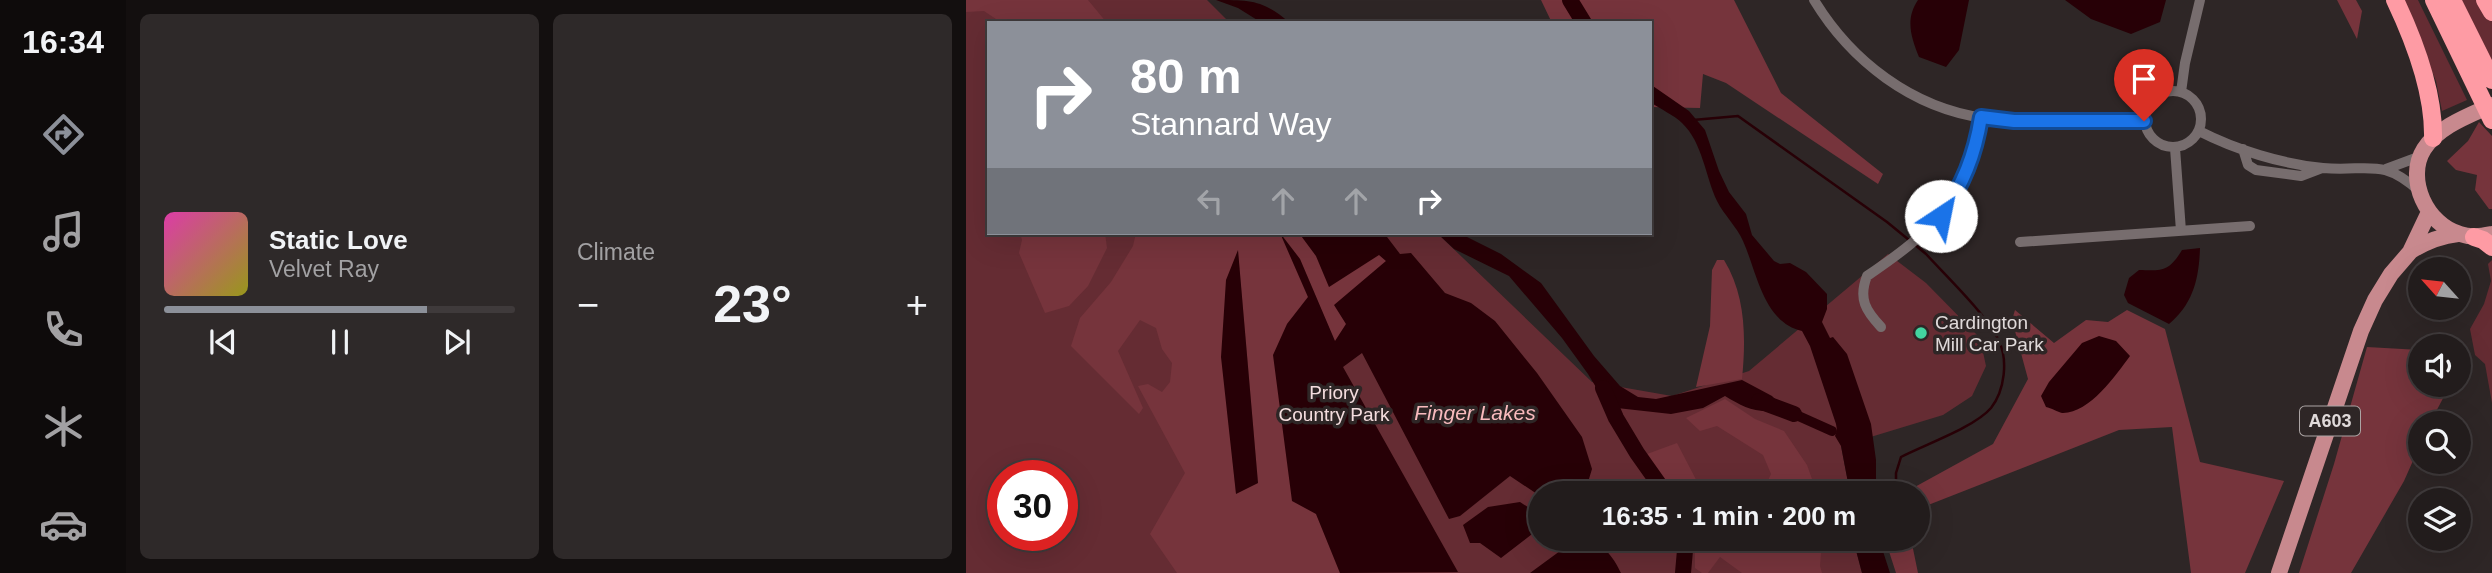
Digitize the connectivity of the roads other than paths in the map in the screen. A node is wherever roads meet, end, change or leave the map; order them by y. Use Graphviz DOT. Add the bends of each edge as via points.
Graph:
graph roads {
  1 [pos="1814,0"];
  2 [pos="2200,0"];
  3 [pos="2395,0"];
  4 [pos="2434,0"];
  5 [pos="2452,0"];
  6 [pos="2484,0"];
  7 [pos="2492,12"];
  8 [pos="2482,73"];
  9 [pos="2181,92"];
  10 [pos="2492,105"];
  11 [pos="1981,117"];
  12 [pos="2492,120"];
  13 [pos="2144,121"];
  14 [pos="2199,131"];
  15 [pos="2433,138"];
  16 [pos="2175,148"];
  17 [pos="2243,149"];
  18 [pos="2421,156"];
  19 [pos="2323,168"];
  20 [pos="2386,169"];
  21 [pos="2419,191"];
  22 [pos="2429,212"];
  23 [pos="2250,226"];
  24 [pos="2181,231"];
  25 [pos="2474,235"];
  26 [pos="2020,242"];
  27 [pos="2492,247"];
  28 [pos="2410,252"];
  29 [pos="1881,327"];
  30 [pos="2279,573"];
  1 -- 11 [label="street" via="1828,23 1874,71 1926,102"];
  2 -- 9 [label="street"];
  3 -- 15 [label="highway" via="2409,30 2434,115"];
  4 -- 8 [label="highway"];
  5 -- 8 [label="highway"];
  6 -- 7 [label="highway"];
  8 -- 12 [label="highway"];
  9 -- 13 [label="street" via="2161,93 2152,99"];
  9 -- 14 [label="street" via="2197,104 2202,120"];
  10 -- 15 [label="main road"];
  11 -- 13 [label="street"];
  11 -- 29 [label="street" via="1972,160 1941,216 1867,276 1864,305"];
  13 -- 16 [label="street" via="2153,140"];
  14 -- 16 [label="street"];
  14 -- 17 [label="street"];
  15 -- 18 [label="main road"];
  16 -- 24 [label="street"];
  17 -- 19 [label="street"];
  17 -- 19 [label="street" via="2248,165 2256,170 2301,176"];
  18 -- 20 [label="street"];
  18 -- 21 [label="main road"];
  19 -- 20 [label="street"];
  20 -- 21 [label="street"];
  21 -- 22 [label="main road"];
  22 -- 25 [label="main road" via="2442,225"];
  22 -- 28 [label="main road, A603"];
  23 -- 24 [label="street"];
  24 -- 26 [label="street"];
  25 -- 27 [label="highway"];
  25 -- 28 [label="main road, A603" via="2441,236"];
  28 -- 30 [label="main road, A603" via="2386,283 2361,331"];
}
